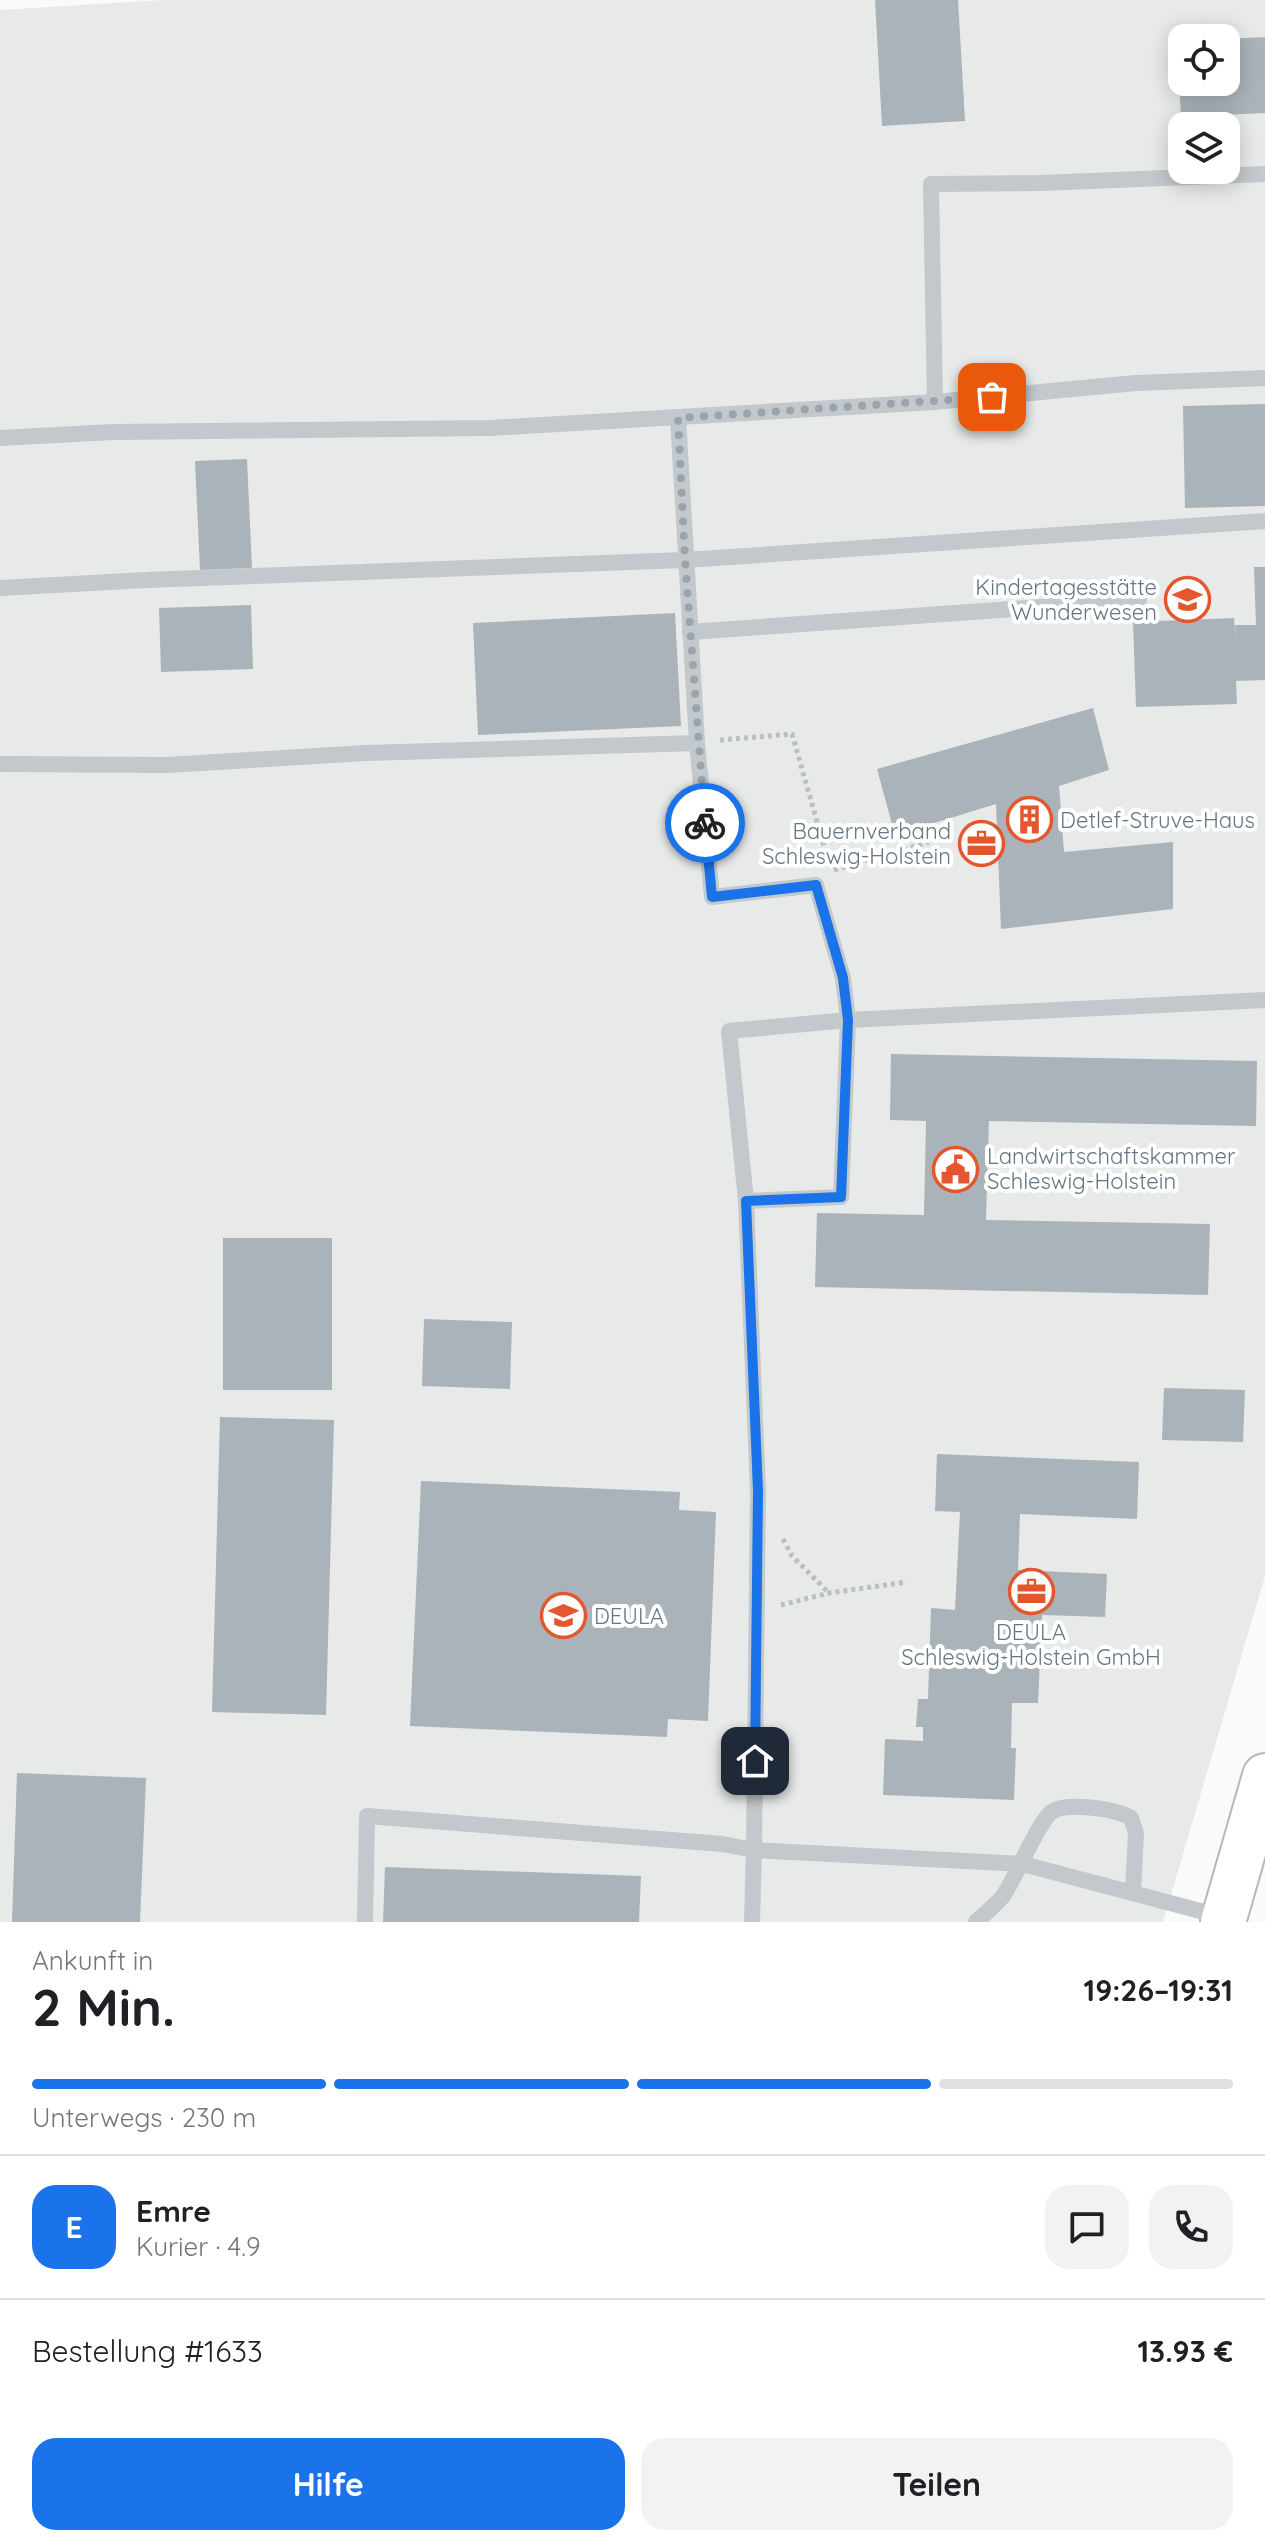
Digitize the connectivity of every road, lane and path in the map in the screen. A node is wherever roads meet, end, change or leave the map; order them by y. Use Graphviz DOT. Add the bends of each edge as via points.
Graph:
graph roads {
  1 [pos="1265,174"];
  2 [pos="1265,378"];
  3 [pos="935,402"];
  4 [pos="678,418"];
  5 [pos="0,438"];
  6 [pos="1265,521"];
  7 [pos="685,560"];
  8 [pos="0,588"];
  9 [pos="1139,600"];
  10 [pos="690,632"];
  11 [pos="697,743"];
  12 [pos="0,764"];
  13 [pos="929,842"];
  14 [pos="831,871"];
  15 [pos="816,885"];
  16 [pos="1265,1000"];
  17 [pos="848,1020"];
  18 [pos="746,1201"];
  19 [pos="758,1491"];
  20 [pos="907,1582"];
  21 [pos="829,1593"];
  22 [pos="758,1613"];
  23 [pos="1265,1776"];
  24 [pos="754,1850"];
  25 [pos="1023,1864"];
  26 [pos="1133,1893"];
  27 [pos="1224,1920"];
  28 [pos="365,1922"];
  29 [pos="752,1922"];
  30 [pos="976,1922"];
  1 -- 3 [label="lane" via="931,184"];
  2 -- 3 [label="lane" via="1136,383"];
  3 -- 4 [label="lane"];
  4 -- 5 [label="lane" via="489,428"];
  4 -- 7 [label="lane"];
  6 -- 7 [label="lane"];
  7 -- 8 [label="lane"];
  7 -- 10 [label="lane"];
  9 -- 10 [label="lane"];
  10 -- 11 [label="lane"];
  11 -- 12 [label="lane" via="167,765"];
  11 -- 14 [label="path" via="792,734"];
  11 -- 15 [label="lane" via="712,897"];
  13 -- 14 [label="path"];
  14 -- 15 [label="path"];
  15 -- 17 [label="lane" via="843,978"];
  16 -- 17 [label="lane"];
  17 -- 18 [label="lane" via="841,1197"];
  17 -- 18 [label="lane" via="729,1031"];
  18 -- 19 [label="lane"];
  19 -- 21 [label="path" via="792,1556"];
  19 -- 22 [label="lane"];
  20 -- 21 [label="path"];
  21 -- 22 [label="path"];
  22 -- 24 [label="lane"];
  23 -- 27 [label="street"];
  24 -- 25 [label="lane"];
  24 -- 28 [label="lane" via="367,1816"];
  24 -- 29 [label="lane"];
  25 -- 26 [label="lane"];
  25 -- 26 [label="lane" via="1039,1827 1053,1811 1121,1812 1131,1818 1136,1833"];
  25 -- 30 [label="lane" via="1001,1898"];
  26 -- 27 [label="lane"];
}
